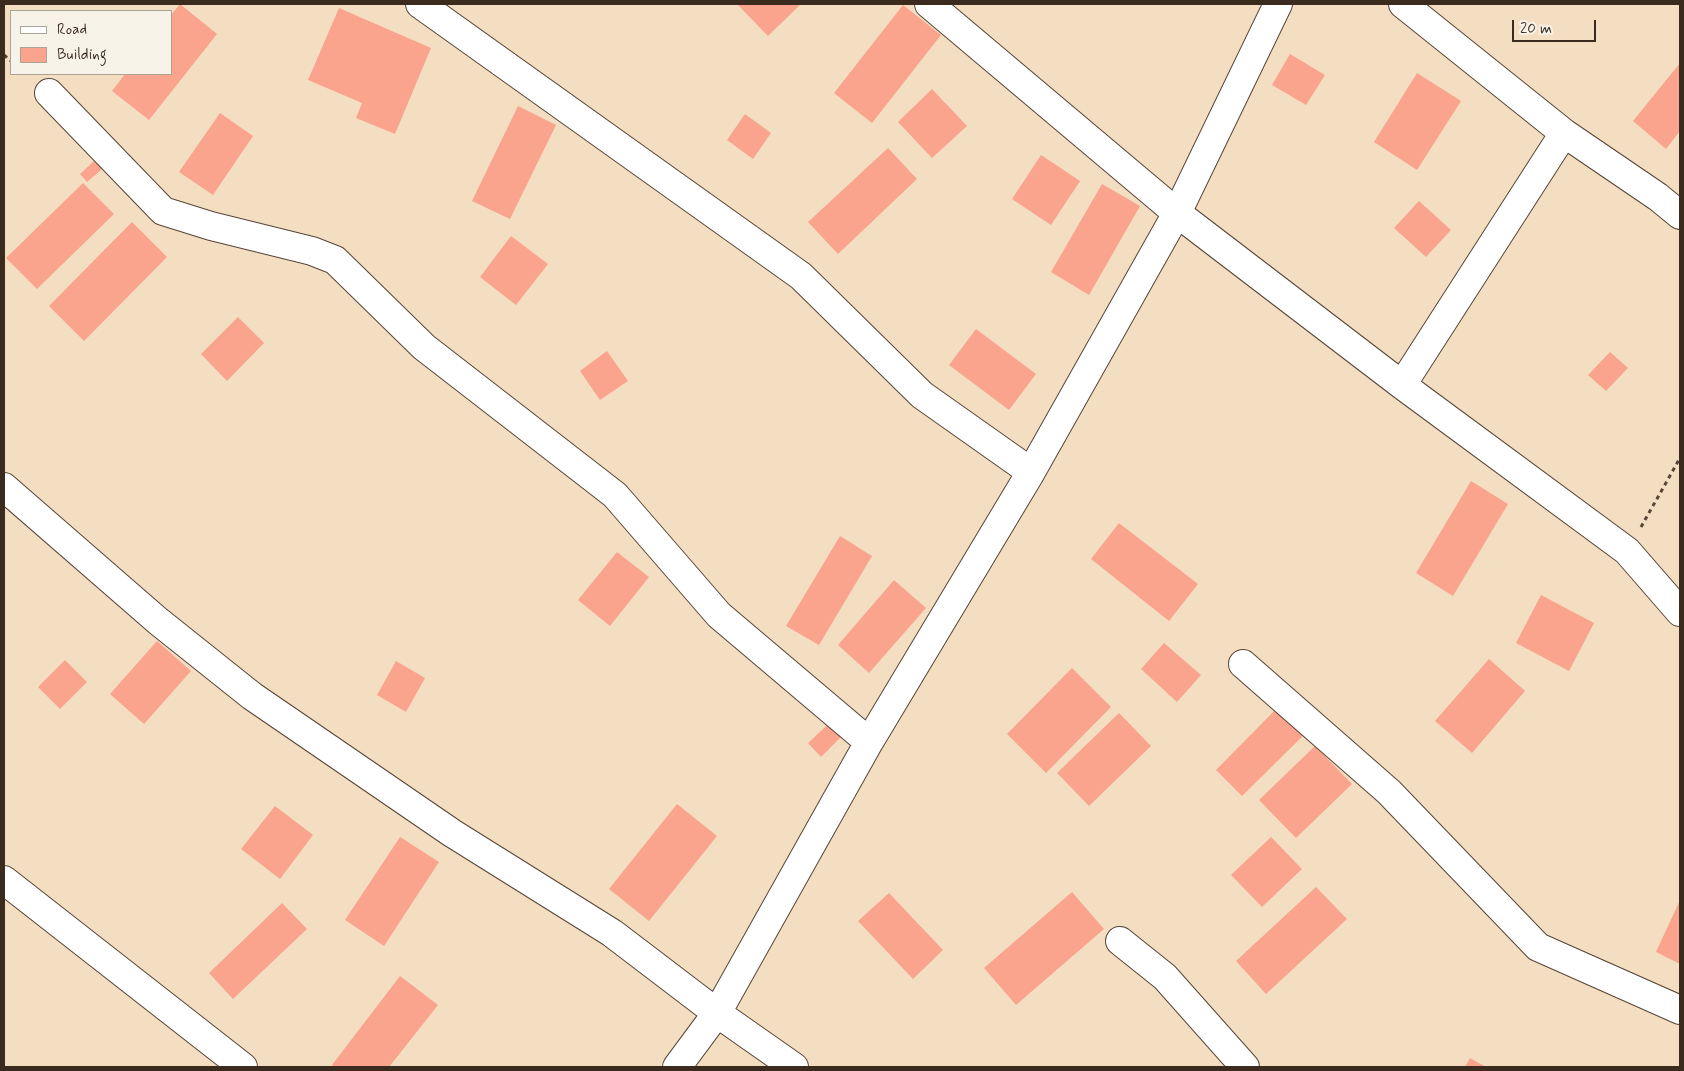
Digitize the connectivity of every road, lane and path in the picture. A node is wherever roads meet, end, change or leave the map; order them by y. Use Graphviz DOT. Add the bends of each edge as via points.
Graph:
graph roads {
  1 [pos="420,4"];
  2 [pos="929,4"];
  3 [pos="1278,4"];
  4 [pos="1403,4"];
  5 [pos="49,93"];
  6 [pos="1564,133"];
  7 [pos="1177,214"];
  8 [pos="1680,215"];
  9 [pos="1402,385"];
  10 [pos="1680,458"];
  11 [pos="1031,472"];
  12 [pos="4,487"];
  13 [pos="1627,551"];
  14 [pos="1680,612"];
  15 [pos="1243,664"];
  16 [pos="869,742"];
  17 [pos="4,880"];
  18 [pos="1120,941"];
  19 [pos="1680,1010"];
  20 [pos="717,1013"];
  21 [pos="243,1067"];
  22 [pos="677,1067"];
  23 [pos="794,1067"];
  24 [pos="1244,1067"];
  1 -- 11 [label="street" via="801,276 922,395"];
  2 -- 7 [label="street"];
  3 -- 7 [label="street"];
  4 -- 6 [label="street"];
  5 -- 16 [label="street" via="163,211 335,260 424,347 616,495 719,615"];
  6 -- 8 [label="street"];
  6 -- 9 [label="street"];
  7 -- 9 [label="street"];
  7 -- 11 [label="street"];
  9 -- 13 [label="street"];
  10 -- 13 [label="path"];
  11 -- 16 [label="street"];
  12 -- 20 [label="street" via="158,621 252,696 452,833 612,933"];
  13 -- 14 [label="street"];
  15 -- 19 [label="street" via="1389,792 1538,947"];
  16 -- 20 [label="street"];
  17 -- 21 [label="street"];
  18 -- 24 [label="street" via="1165,977"];
  20 -- 22 [label="street"];
  20 -- 23 [label="street"];
}
